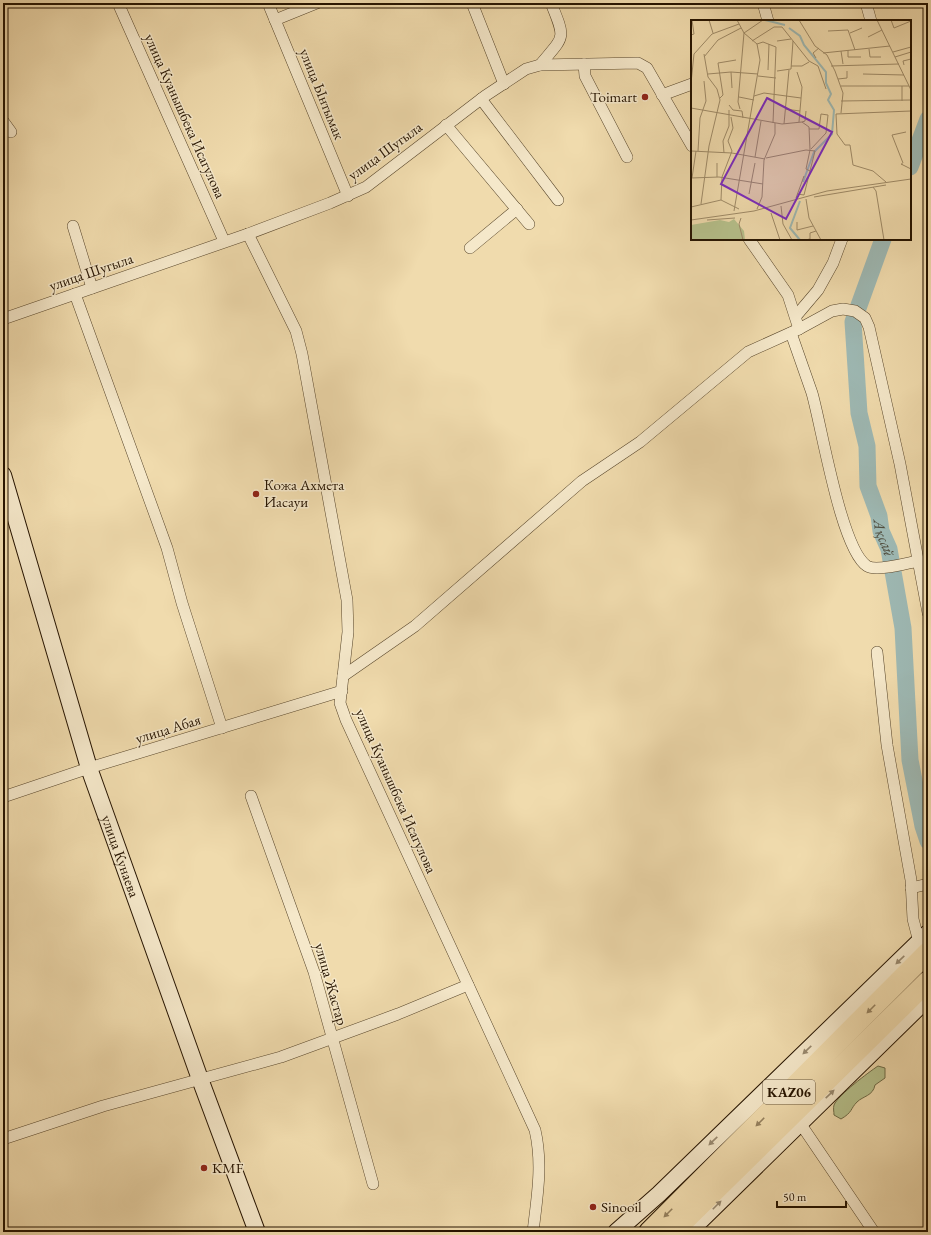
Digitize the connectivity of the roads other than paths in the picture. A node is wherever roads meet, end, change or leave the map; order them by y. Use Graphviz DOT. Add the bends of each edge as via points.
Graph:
graph roads {
  1 [pos="118,3"];
  2 [pos="268,3"];
  3 [pos="317,3"];
  4 [pos="472,3"];
  5 [pos="552,3"];
  6 [pos="763,3"];
  7 [pos="866,3"];
  8 [pos="275,20"];
  9 [pos="768,20"];
  10 [pos="872,20"];
  11 [pos="584,64"];
  12 [pos="540,66"];
  13 [pos="504,84"];
  14 [pos="691,84"];
  15 [pos="662,95"];
  16 [pos="481,99"];
  17 [pos="3,121"];
  18 [pos="446,125"];
  19 [pos="11,132"];
  20 [pos="691,144"];
  21 [pos="627,157"];
  22 [pos="348,196"];
  23 [pos="558,200"];
  24 [pos="516,209"];
  25 [pos="529,224"];
  26 [pos="73,226"];
  27 [pos="248,234"];
  28 [pos="750,240"];
  29 [pos="842,240"];
  30 [pos="224,241"];
  31 [pos="470,248"];
  32 [pos="92,288"];
  33 [pos="75,294"];
  34 [pos="796,316"];
  35 [pos="3,319"];
  36 [pos="795,331"];
  37 [pos="3,474"];
  38 [pos="918,561"];
  39 [pos="928,613"];
  40 [pos="877,652"];
  41 [pos="343,676"];
  42 [pos="342,691"];
  43 [pos="222,728"];
  44 [pos="89,768"];
  45 [pos="251,796"];
  46 [pos="3,797"];
  47 [pos="926,884"];
  48 [pos="911,888"];
  49 [pos="925,942"];
  50 [pos="928,981"];
  51 [pos="468,986"];
  52 [pos="928,998"];
  53 [pos="331,1039"];
  54 [pos="200,1079"];
  55 [pos="800,1123"];
  56 [pos="3,1139"];
  57 [pos="373,1184"];
  58 [pos="257,1232"];
  59 [pos="533,1232"];
  60 [pos="616,1232"];
  61 [pos="649,1232"];
  62 [pos="673,1232"];
  63 [pos="689,1232"];
  64 [pos="874,1232"];
  1 -- 30 [label="street, улица Куанышбека Исагулова"];
  2 -- 8 [label="street, улица Ынтымак"];
  3 -- 8 [label="street"];
  4 -- 13 [label="street"];
  5 -- 12 [label="street" via="562,29 561,40"];
  6 -- 9 [label="street"];
  7 -- 10 [label="street"];
  8 -- 22 [label="street, улица Ынтымак"];
  11 -- 12 [label="street, улица Шугыла"];
  11 -- 15 [label="street, улица Шугыла" via="638,63 647,68"];
  11 -- 21 [label="street" via="585,76"];
  12 -- 13 [label="street, улица Шугыла" via="526,70"];
  13 -- 16 [label="street, улица Шугыла"];
  14 -- 15 [label="street"];
  15 -- 20 [label="street, улица Шугыла"];
  16 -- 18 [label="street, улица Шугыла"];
  16 -- 23 [label="street"];
  17 -- 19 [label="street"];
  18 -- 22 [label="street, улица Шугыла" via="366,187"];
  18 -- 24 [label="street"];
  22 -- 27 [label="street, улица Шугыла"];
  24 -- 25 [label="street"];
  24 -- 31 [label="street"];
  26 -- 32 [label="street"];
  27 -- 30 [label="street, улица Шугыла"];
  27 -- 41 [label="street, улица Куанышбека Исагулова" via="296,331 302,354 347,600 348,632"];
  28 -- 34 [label="street" via="788,296"];
  29 -- 34 [label="street" via="833,263 818,290"];
  30 -- 32 [label="street, улица Шугыла"];
  32 -- 33 [label="street, улица Шугыла"];
  33 -- 35 [label="street, улица Шугыла"];
  33 -- 43 [label="street" via="167,548 182,604"];
  34 -- 36 [label="street"];
  36 -- 38 [label="street" via="847,534 861,559 868,566 876,568"];
  36 -- 38 [label="street" via="832,311 843,309 855,311 865,318 870,327"];
  36 -- 41 [label="street" via="748,352 736,361 640,442 582,481 415,626"];
  37 -- 44 [label="main road, улица Кунаева"];
  38 -- 39 [label="street"];
  40 -- 48 [label="street" via="887,745"];
  41 -- 42 [label="street, улица Куанышбека Исагулова"];
  42 -- 43 [label="street, улица Абая"];
  42 -- 51 [label="street, улица Куанышбека Исагулова" via="340,703 346,720"];
  43 -- 44 [label="street, улица Абая"];
  44 -- 46 [label="street, улица Абая"];
  44 -- 54 [label="main road, улица Кунаева"];
  45 -- 53 [label="street, улица Жастар" via="314,972"];
  47 -- 48 [label="street"];
  48 -- 49 [label="street" via="913,919"];
  49 -- 60 [label="main road, one-way"];
  49 -- 61 [label="highway, KАZ06, one-way"];
  50 -- 62 [label="highway, KАZ06"];
  51 -- 53 [label="street"];
  51 -- 59 [label="street, улица Куанышбека Исагулова" via="535,1130 540,1149 540,1171"];
  55 -- 52 [label="main road, one-way"];
  53 -- 54 [label="street" via="281,1057"];
  53 -- 57 [label="street, улица Жастар"];
  54 -- 56 [label="street" via="103,1106"];
  54 -- 58 [label="main road, улица Кунаева"];
  63 -- 55 [label="main road, one-way"];
  55 -- 64 [label="street"];
}
